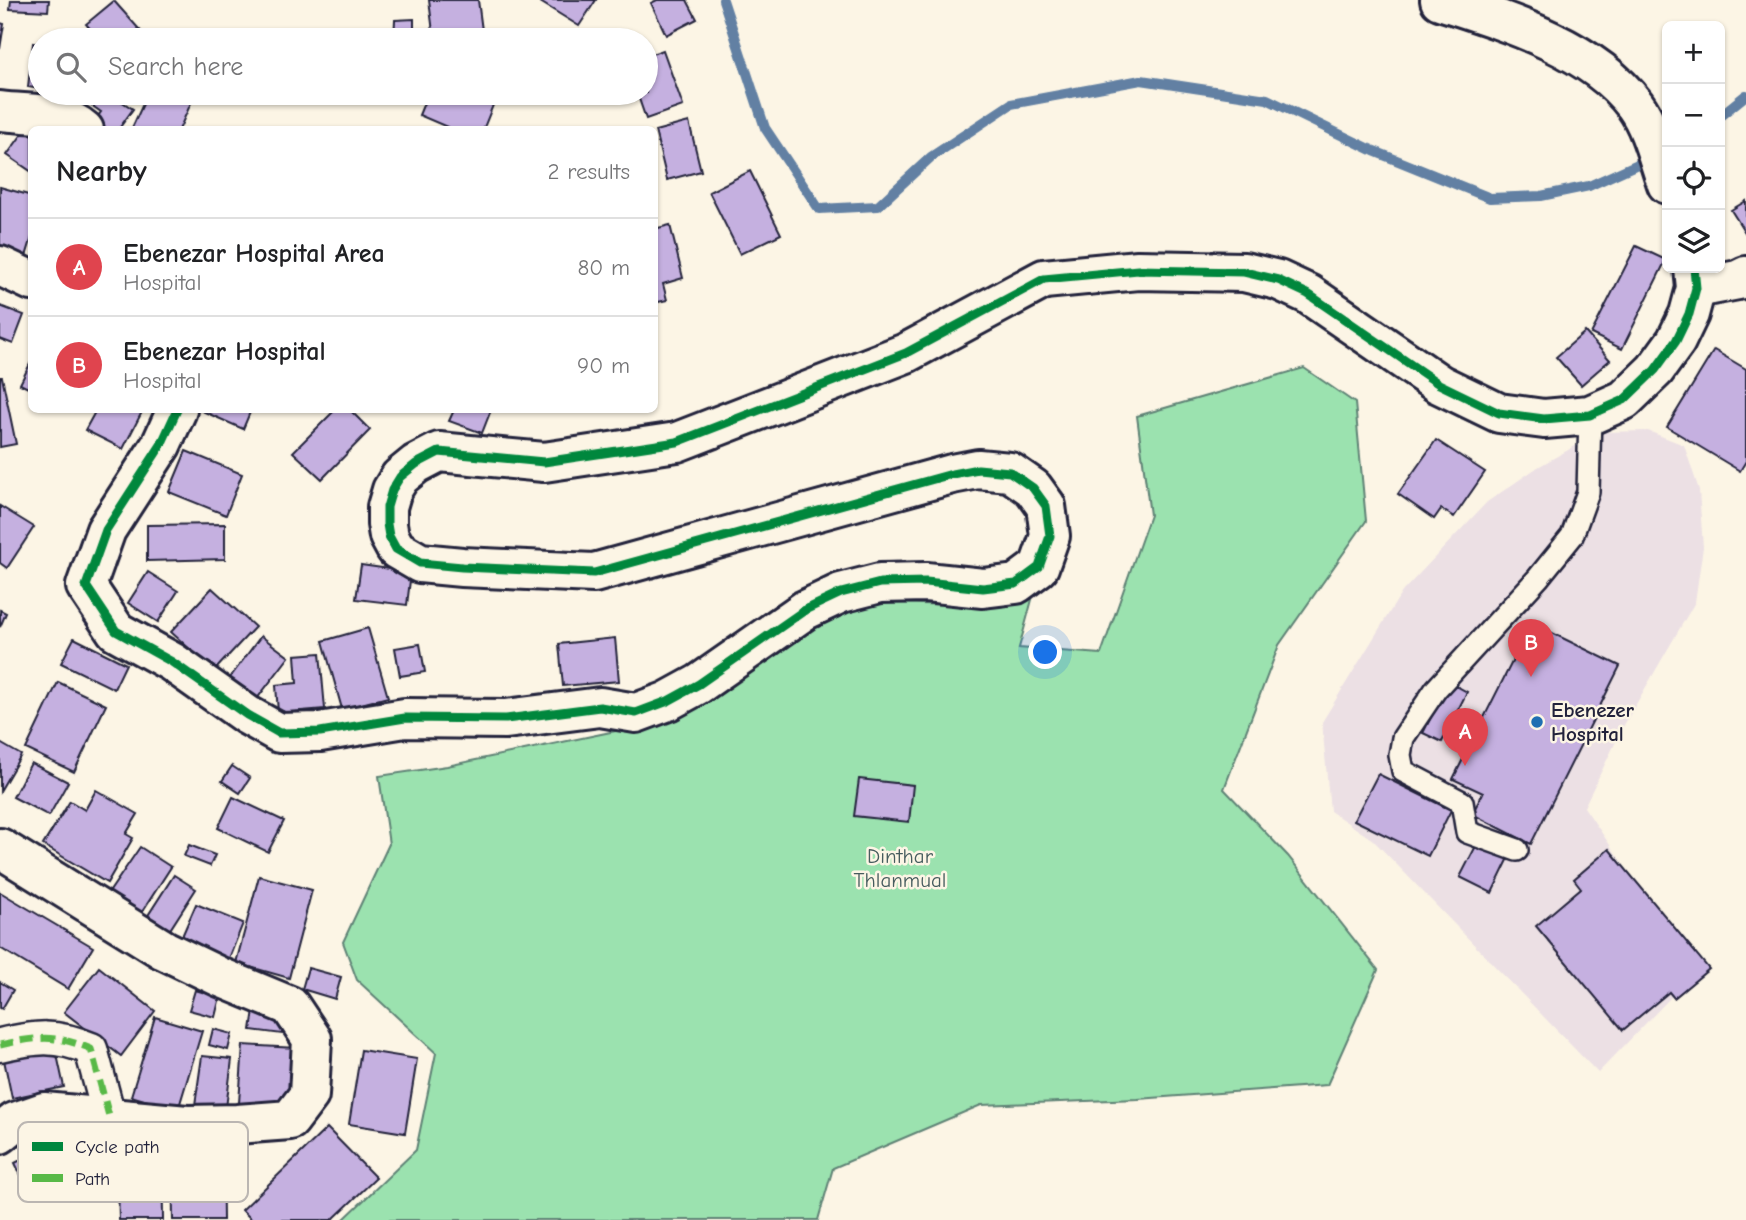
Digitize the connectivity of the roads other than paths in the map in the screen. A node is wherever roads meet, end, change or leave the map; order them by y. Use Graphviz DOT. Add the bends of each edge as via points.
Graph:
graph roads {
  1 [pos="1440,0"];
  2 [pos="0,111"];
  3 [pos="80,126"];
  4 [pos="1662,170"];
  5 [pos="0,266"];
  6 [pos="1746,276"];
  7 [pos="1695,278"];
  8 [pos="28,279"];
  9 [pos="176,413"];
  10 [pos="1590,415"];
  11 [pos="0,848"];
  12 [pos="1517,850"];
  13 [pos="0,1045"];
  14 [pos="109,1116"];
  15 [pos="161,1122"];
  16 [pos="248,1123"];
  17 [pos="0,1134"];
  1 -- 4 [label="street" via="1507,21 1587,62 1636,106"];
  2 -- 3 [label="street" via="61,117"];
  5 -- 8 [label="street"];
  6 -- 7 [label="street" via="1738,280"];
  7 -- 10 [label="street" via="1689,314 1656,370 1624,400"];
  9 -- 10 [label="street" via="161,445 106,530 86,586 116,631 279,733 320,732 405,718 506,719 600,707 636,713 699,684 806,610 841,593 880,583 983,588 1016,584 1039,567 1050,536 1046,506 1033,488 1010,472 978,469 953,474 594,573 420,563 396,549 389,536 387,507 401,477 439,452 544,462 677,442 906,353 1044,279 1138,270 1201,270 1244,272 1278,280 1308,294 1439,384 1499,413 1544,419"];
  10 -- 12 [label="lane" via="1588,492 1572,536 1436,689 1403,738 1400,755 1403,771 1462,802 1467,832"];
  11 -- 16 [label="street" via="164,950 290,1006 312,1039 309,1095 290,1120"];
  13 -- 14 [label="street" via="29,1039 68,1040 91,1049"];
  14 -- 15 [label="street"];
  14 -- 17 [label="street" via="44,1112 15,1122"];
}
